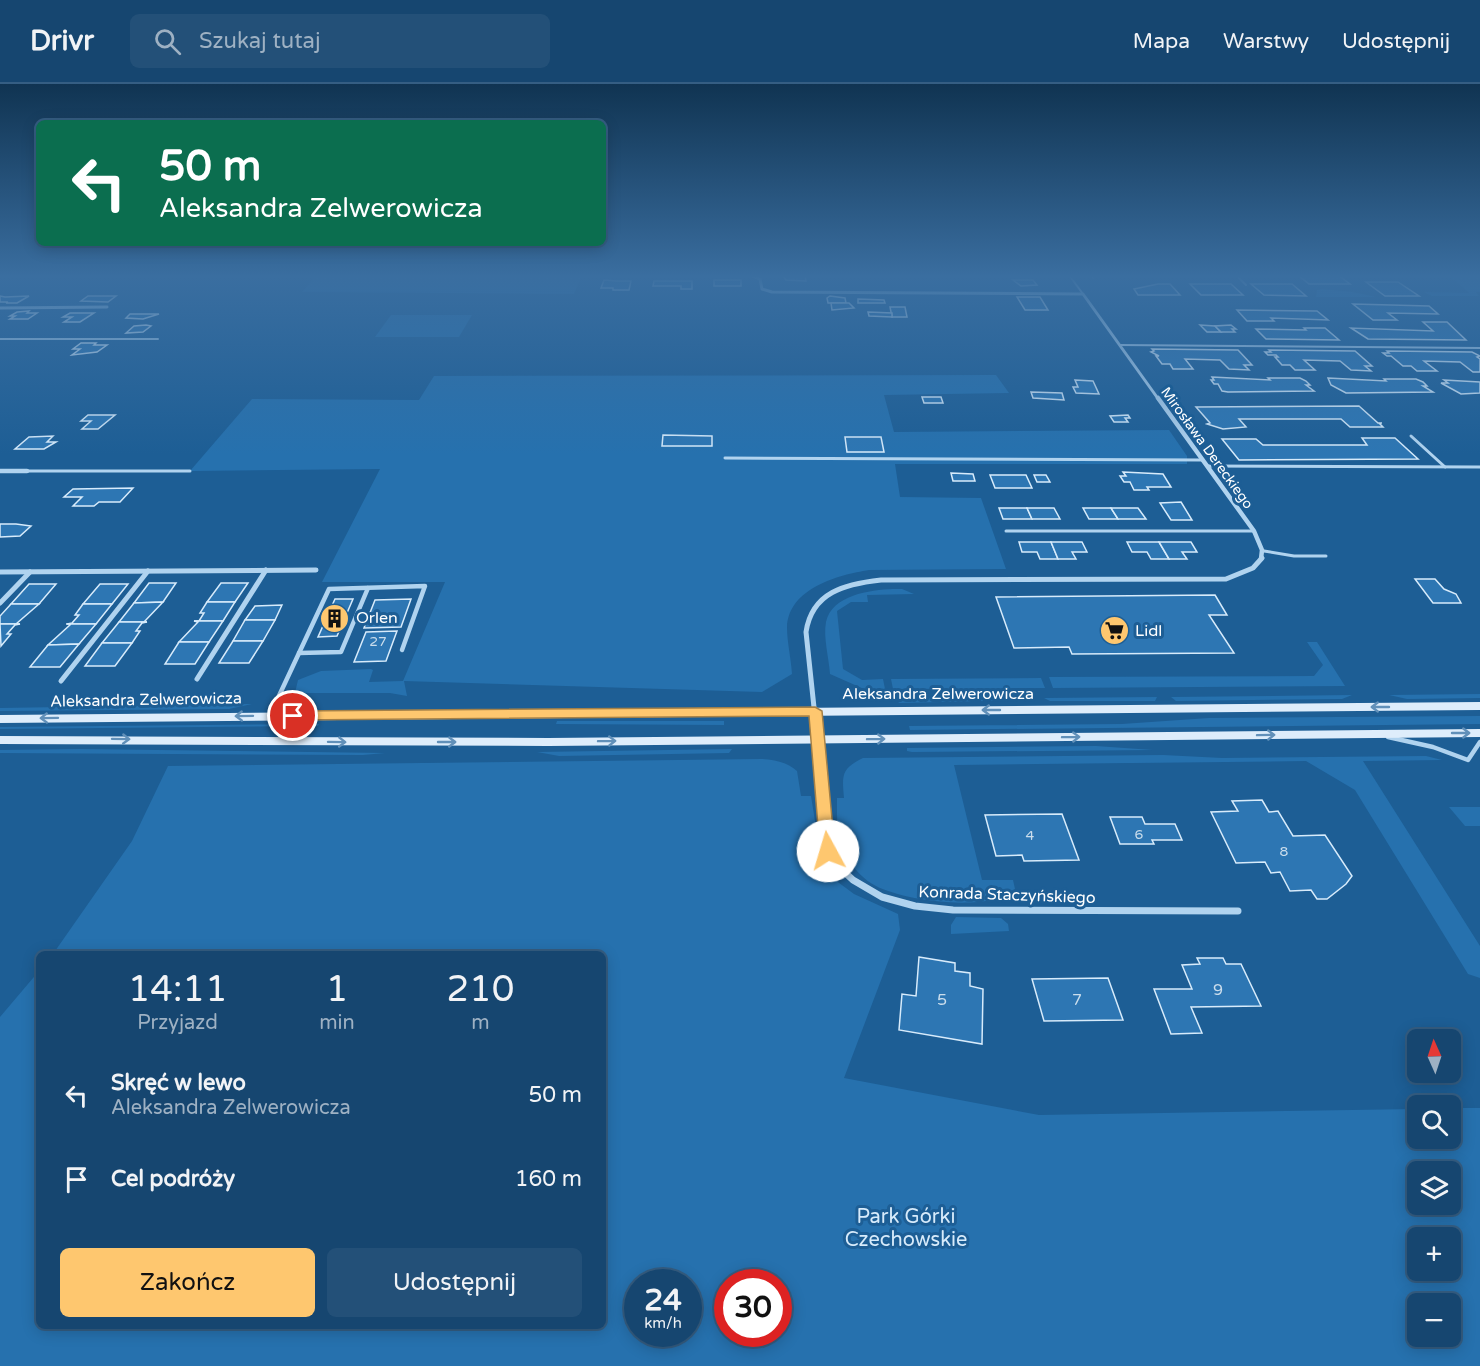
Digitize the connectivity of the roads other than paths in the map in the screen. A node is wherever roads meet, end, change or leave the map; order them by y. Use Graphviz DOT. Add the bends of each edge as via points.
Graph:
graph roads {
  1 [pos="1113,335"];
  2 [pos="0,339"];
  3 [pos="158,339"];
  4 [pos="1120,345"];
  5 [pos="1480,348"];
  6 [pos="1412,436"];
  7 [pos="725,458"];
  8 [pos="1203,460"];
  9 [pos="1207,466"];
  10 [pos="1445,467"];
  11 [pos="1480,467"];
  12 [pos="0,471"];
  13 [pos="27,471"];
  14 [pos="190,471"];
  15 [pos="1006,531"];
  16 [pos="1254,531"];
  17 [pos="1264,548"];
  18 [pos="1326,556"];
  19 [pos="266,570"];
  20 [pos="316,570"];
  21 [pos="148,571"];
  22 [pos="0,572"];
  23 [pos="30,572"];
  24 [pos="368,588"];
  25 [pos="0,603"];
  26 [pos="402,650"];
  27 [pos="299,653"];
  28 [pos="197,679"];
  29 [pos="61,681"];
  30 [pos="1480,706"];
  31 [pos="815,711"];
  32 [pos="270,715"];
  33 [pos="0,719"];
  34 [pos="1480,733"];
  35 [pos="1371,734"];
  36 [pos="0,740"];
  37 [pos="817,740"];
  38 [pos="1480,742"];
  39 [pos="1238,911"];
  1 -- 4 [label="street, Mirosława Dereckiego"];
  2 -- 3 [label="lane"];
  4 -- 5 [label="lane"];
  4 -- 8 [label="street, Mirosława Dereckiego"];
  6 -- 10 [label="lane"];
  7 -- 8 [label="lane"];
  8 -- 9 [label="street, Mirosława Dereckiego"];
  9 -- 10 [label="lane"];
  9 -- 16 [label="street, Mirosława Dereckiego"];
  10 -- 11 [label="lane"];
  12 -- 13 [label="street"];
  13 -- 14 [label="lane"];
  15 -- 16 [label="lane"];
  16 -- 17 [label="street, Mirosława Dereckiego"];
  17 -- 18 [label="lane" via="1294,556"];
  17 -- 31 [label="street, Konrada Staczyńskiego" via="1259,563 1251,570 1226,579 881,580 843,586 822,598 806,622"];
  19 -- 20 [label="street"];
  19 -- 21 [label="street"];
  19 -- 28 [label="street"];
  21 -- 23 [label="street"];
  21 -- 29 [label="street"];
  22 -- 23 [label="street"];
  23 -- 25 [label="street"];
  24 -- 26 [label="lane" via="425,586"];
  24 -- 27 [label="lane" via="329,589"];
  24 -- 27 [label="lane" via="341,652"];
  27 -- 32 [label="lane"];
  30 -- 31 [label="street, Aleksandra Zelwerowicza, one-way"];
  31 -- 32 [label="street, Aleksandra Zelwerowicza"];
  31 -- 37 [label="street, Konrada Staczyńskiego"];
  32 -- 33 [label="street, Aleksandra Zelwerowicza, one-way"];
  35 -- 34 [label="street, one-way"];
  37 -- 35 [label="street, one-way"];
  35 -- 38 [label="lane" via="1468,760"];
  36 -- 37 [label="street, one-way"];
  37 -- 39 [label="street, Konrada Staczyńskiego" via="828,851 857,885 887,900 953,910"];
}
